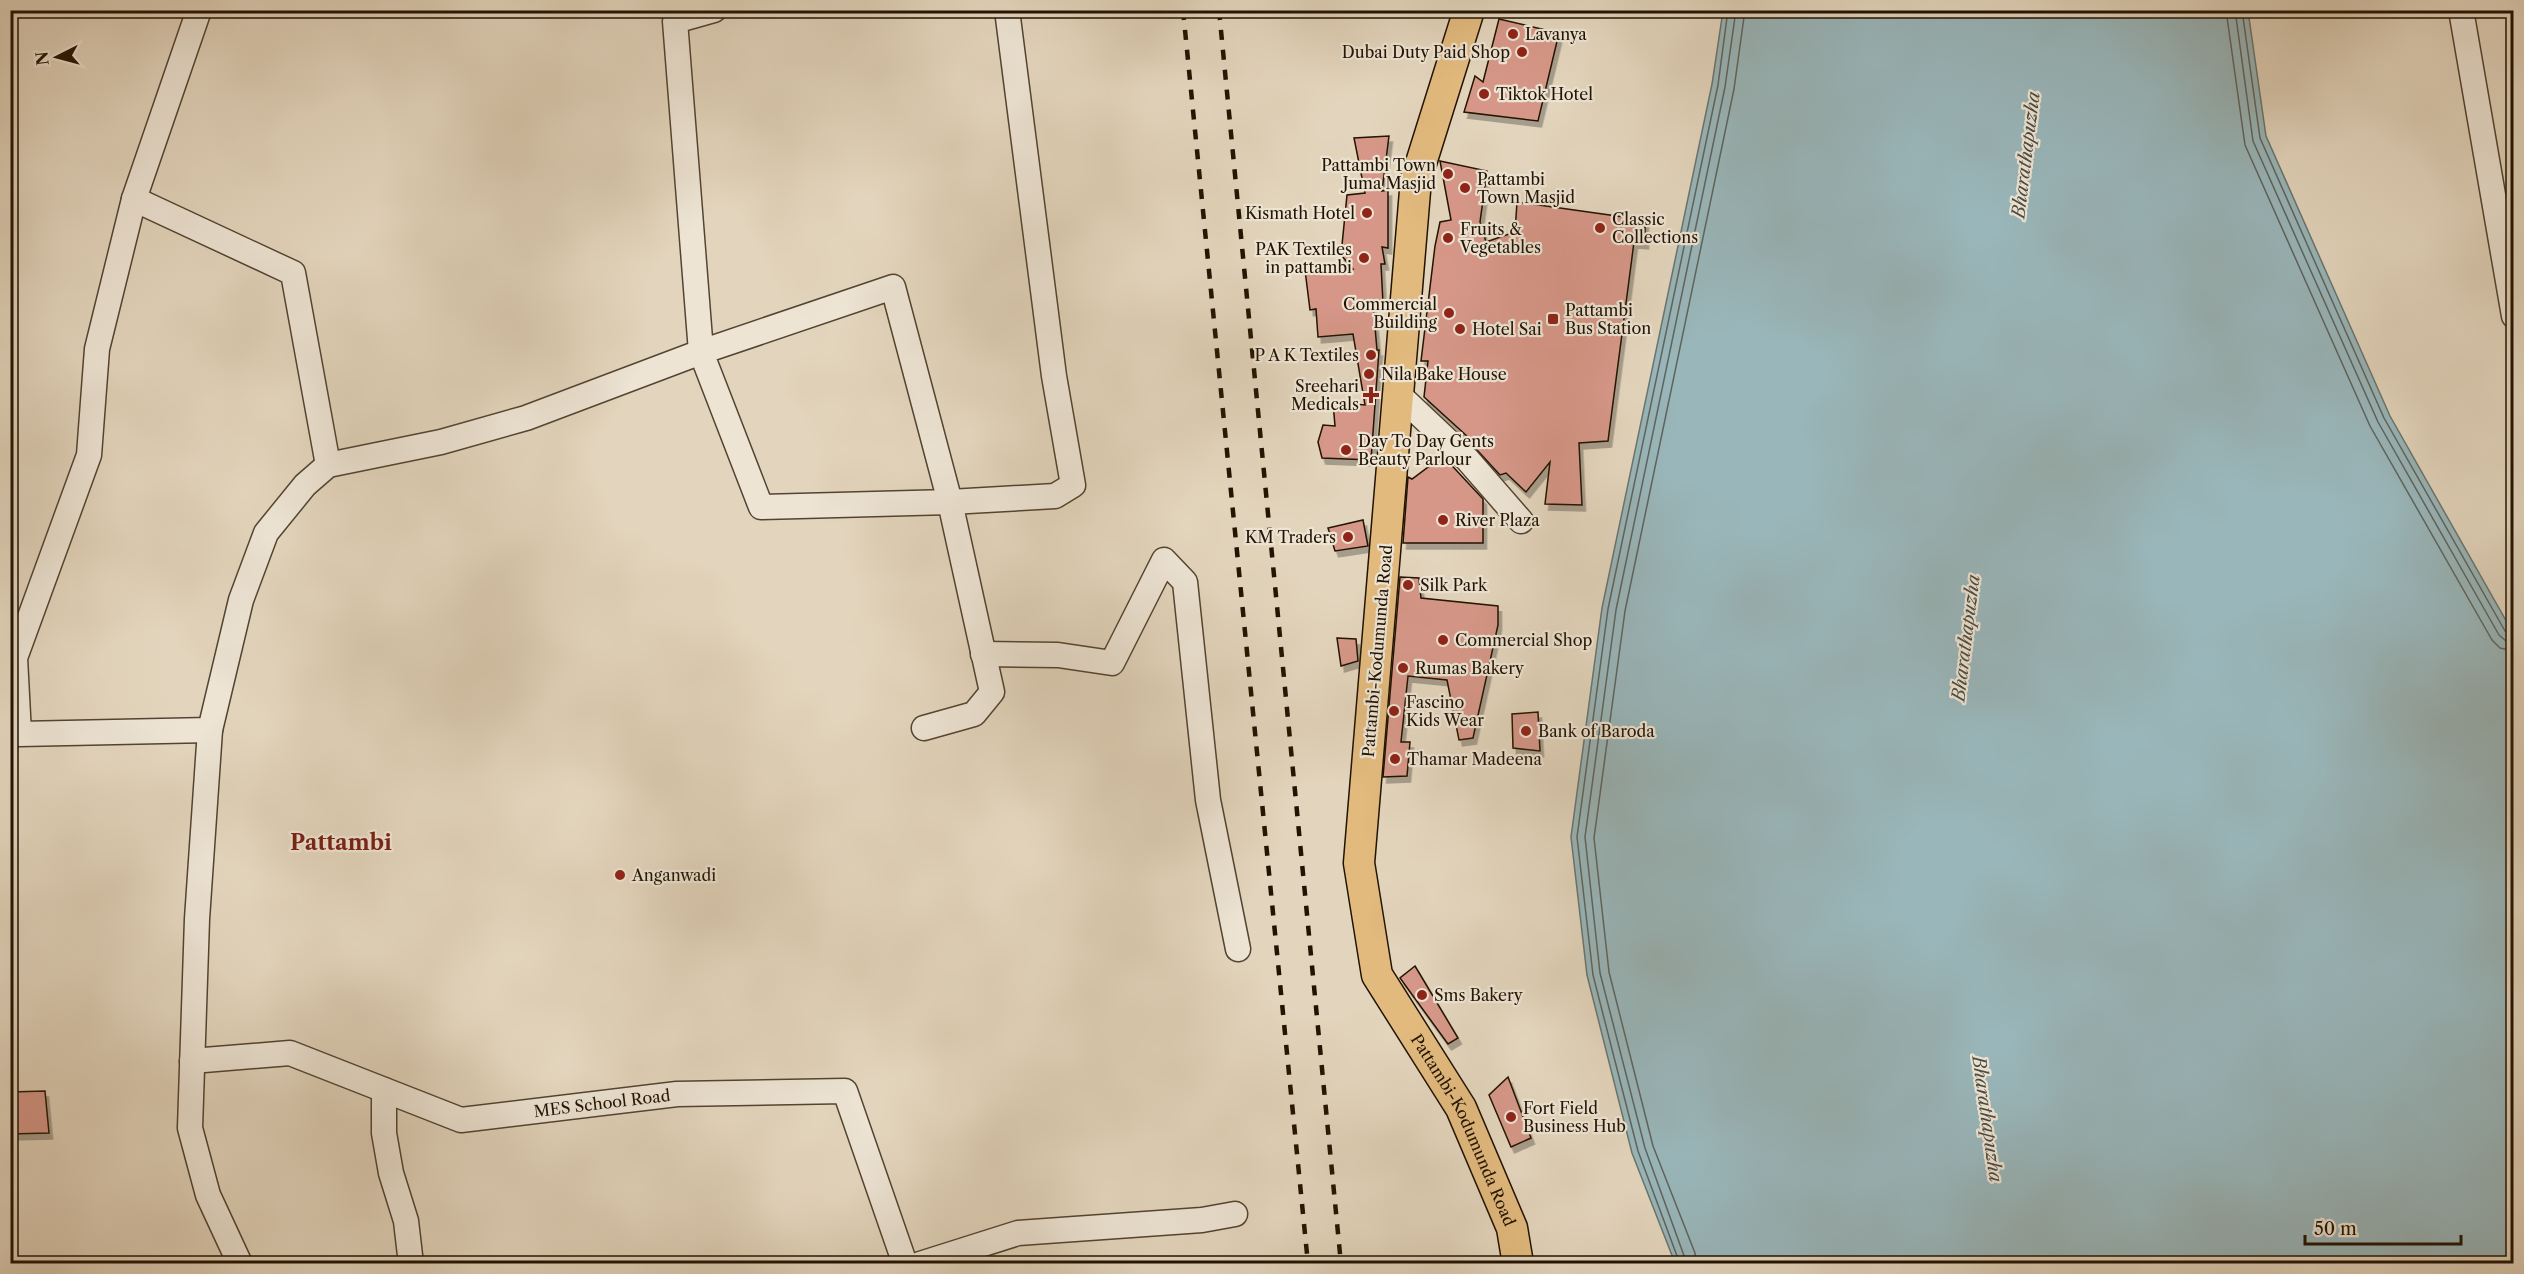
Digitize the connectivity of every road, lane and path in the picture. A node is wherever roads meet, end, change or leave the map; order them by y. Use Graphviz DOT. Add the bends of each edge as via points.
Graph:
graph roads {
  1 [pos="199,10"];
  2 [pos="714,10"];
  3 [pos="1007,10"];
  4 [pos="1469,10"];
  5 [pos="2461,10"];
  6 [pos="134,198"];
  7 [pos="2514,316"];
  8 [pos="701,352"];
  9 [pos="1398,394"];
  10 [pos="328,465"];
  11 [pos="950,502"];
  12 [pos="1521,521"];
  13 [pos="983,654"];
  14 [pos="924,728"];
  15 [pos="210,730"];
  16 [pos="15,734"];
  17 [pos="1238,949"];
  18 [pos="192,1061"];
  19 [pos="384,1090"];
  20 [pos="1235,1214"];
  21 [pos="240,1263"];
  22 [pos="411,1263"];
  23 [pos="905,1263"];
  24 [pos="920,1263"];
  25 [pos="1518,1263"];
  1 -- 6 [label="street"];
  2 -- 8 [label="street" via="675,21"];
  3 -- 11 [label="street" via="1054,376 1073,485 1055,496"];
  4 -- 9 [label="main road, Pattambi-Kodumunda Road" via="1416,179"];
  5 -- 7 [label="street"];
  6 -- 10 [label="street" via="293,273"];
  6 -- 16 [label="street" via="97,349 90,455 15,658"];
  8 -- 10 [label="street" via="526,418 441,442"];
  8 -- 11 [label="street" via="761,507"];
  8 -- 11 [label="street" via="893,287"];
  9 -- 12 [label="street" via="1467,459"];
  9 -- 25 [label="main road, Pattambi-Kodumunda Road" via="1359,863 1377,975 1461,1108 1512,1228"];
  10 -- 15 [label="street" via="305,485 266,533 241,600"];
  11 -- 13 [label="street"];
  13 -- 14 [label="street" via="992,692 974,714"];
  13 -- 17 [label="street" via="1058,655 1112,663 1164,560 1185,582 1208,800"];
  15 -- 16 [label="street"];
  15 -- 18 [label="street"];
  18 -- 19 [label="street, MES School Road" via="290,1053"];
  18 -- 21 [label="street" via="190,1128 208,1195"];
  19 -- 22 [label="street" via="384,1133 406,1221"];
  19 -- 23 [label="street, MES School Road" via="461,1120 676,1094 845,1091"];
  20 -- 24 [label="street" via="1202,1220 1018,1233"];
}
